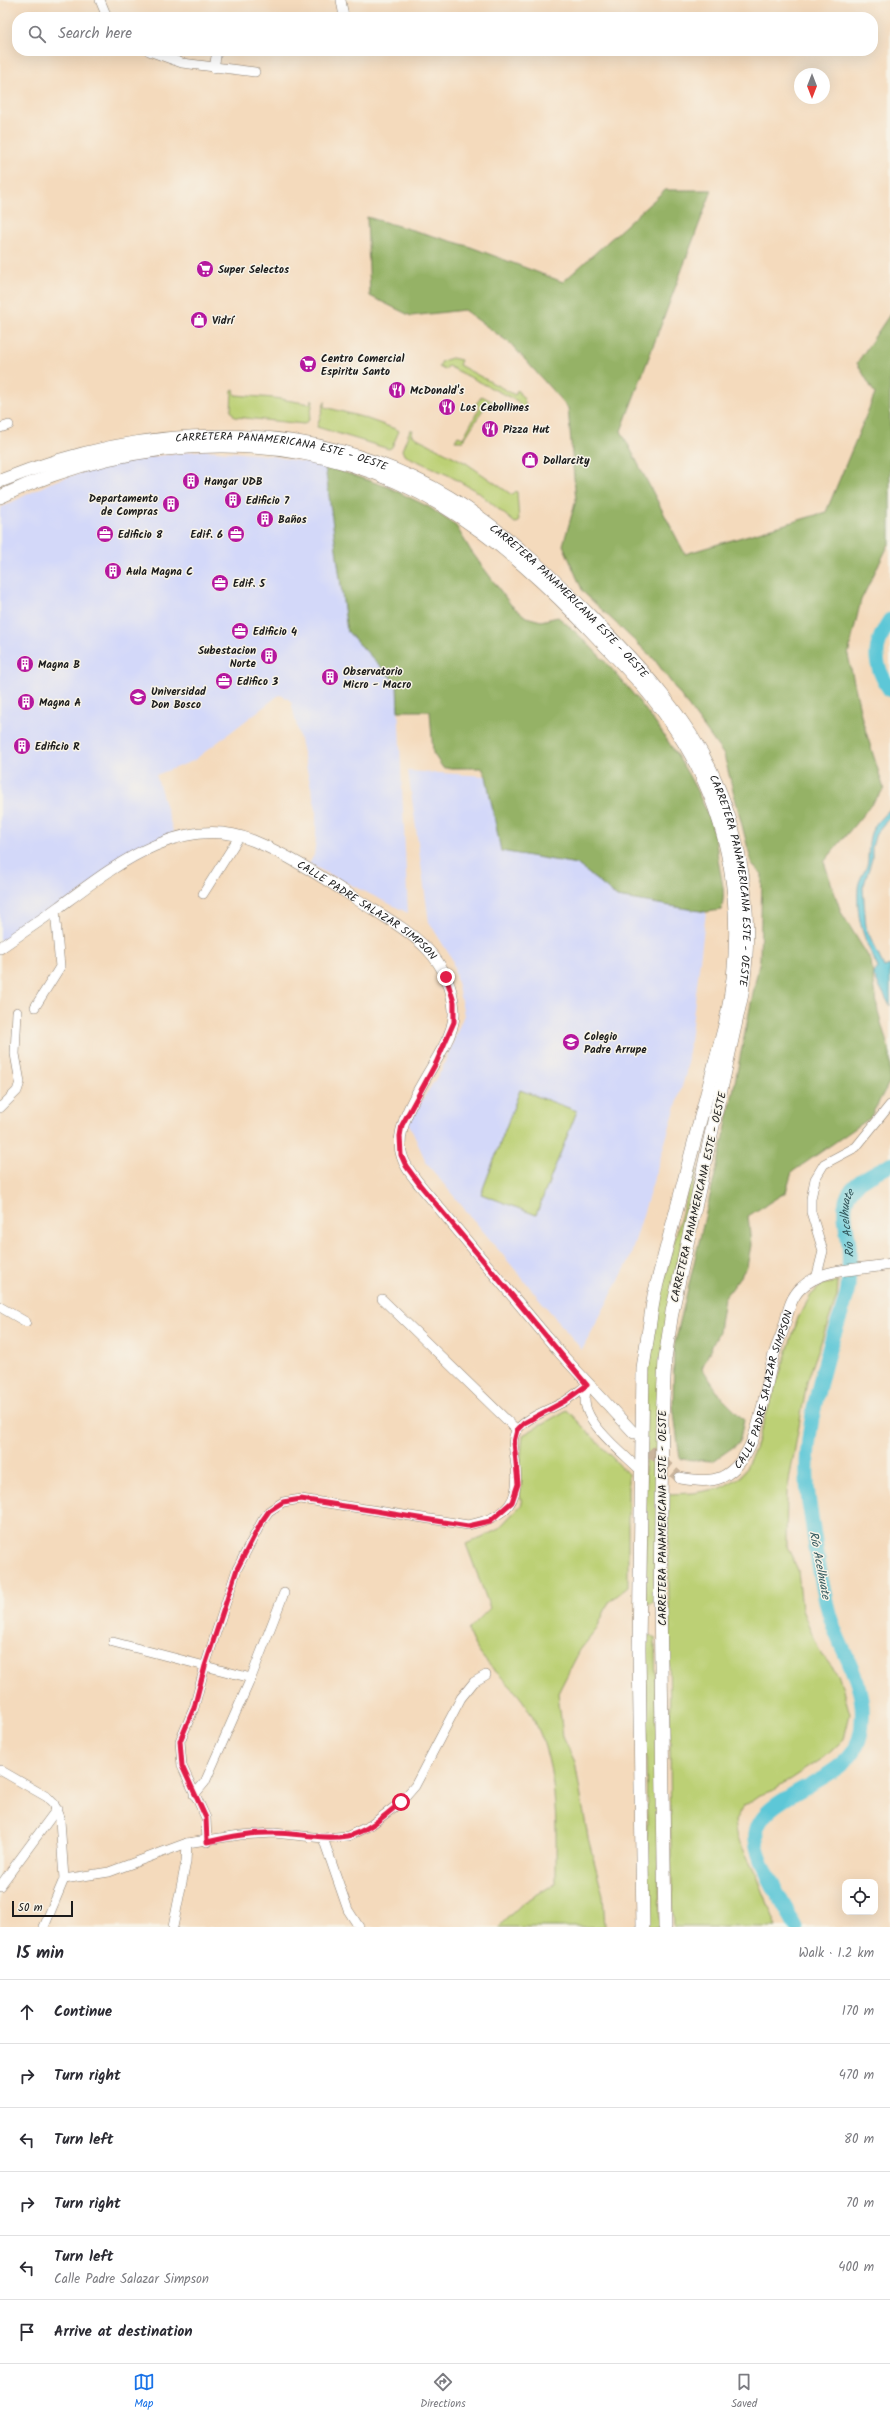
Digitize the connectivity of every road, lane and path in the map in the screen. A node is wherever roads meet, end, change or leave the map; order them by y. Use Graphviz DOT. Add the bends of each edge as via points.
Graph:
graph roads {
  1 [pos="100,0"];
  2 [pos="341,0"];
  3 [pos="105,12"];
  4 [pos="343,12"];
  5 [pos="163,56"];
  6 [pos="216,56"];
  7 [pos="214,68"];
  8 [pos="255,72"];
  9 [pos="0,480"];
  10 [pos="0,497"];
  11 [pos="239,837"];
  12 [pos="203,894"];
  13 [pos="55,910"];
  14 [pos="0,948"];
  15 [pos="35,1007"];
  16 [pos="16,1012"];
  17 [pos="890,1105"];
  18 [pos="0,1108"];
  19 [pos="890,1264"];
  20 [pos="816,1279"];
  21 [pos="382,1299"];
  22 [pos="0,1307"];
  23 [pos="26,1322"];
  24 [pos="587,1385"];
  25 [pos="517,1430"];
  26 [pos="634,1433"];
  27 [pos="640,1470"];
  28 [pos="680,1478"];
  29 [pos="284,1593"];
  30 [pos="640,1598"];
  31 [pos="660,1599"];
  32 [pos="639,1639"];
  33 [pos="661,1640"];
  34 [pos="113,1642"];
  35 [pos="205,1666"];
  36 [pos="486,1675"];
  37 [pos="250,1678"];
  38 [pos="0,1770"];
  39 [pos="194,1795"];
  40 [pos="57,1809"];
  41 [pos="323,1838"];
  42 [pos="207,1842"];
  43 [pos="188,1843"];
  44 [pos="64,1879"];
  45 [pos="0,1886"];
  46 [pos="44,1927"];
  47 [pos="173,1927"];
  48 [pos="358,1927"];
  49 [pos="643,1927"];
  50 [pos="665,1927"];
  1 -- 3 [label="street"];
  2 -- 4 [label="street"];
  5 -- 7 [label="street" via="182,63"];
  6 -- 7 [label="street"];
  7 -- 8 [label="street"];
  9 -- 31 [label="highway, CARRETERA PANAMERICANA ESTE - OESTE" via="87,451 144,440 196,436 239,436 298,442 365,460 447,496 505,536 559,585 616,643 659,690 688,729 715,780 734,833 745,887 748,941 738,1012 668,1339 662,1419"];
  10 -- 27 [label="highway, CARRETERA PANAMERICANA ESTE - OESTE" via="82,465 172,447 227,446 290,451 361,468 441,505 490,537 591,630 650,695 669,720 703,778 720,824 733,884 736,953 725,1025 664,1252 650,1316 641,1396"];
  11 -- 12 [label="street"];
  11 -- 13 [label="main road, CALLE PADRE SALAZAR SIMPSON" via="199,835 149,847 123,860"];
  11 -- 24 [label="main road, CALLE PADRE SALAZAR SIMPSON" via="254,841 314,872 424,945 443,968 454,1002 454,1022 436,1063 402,1125 401,1155 420,1185"];
  13 -- 14 [label="main road, CALLE PADRE SALAZAR SIMPSON"];
  13 -- 15 [label="street" via="60,967"];
  16 -- 18 [label="street" via="15,1054 20,1082 16,1091"];
  17 -- 20 [label="street" via="856,1147 824,1164 815,1179 810,1212 823,1251"];
  19 -- 20 [label="main road, CALLE PADRE SALAZAR SIMPSON" via="831,1272"];
  20 -- 28 [label="main road, CALLE PADRE SALAZAR SIMPSON" via="801,1288 791,1303 773,1358 754,1436 744,1458 721,1478"];
  21 -- 25 [label="street"];
  22 -- 23 [label="street"];
  24 -- 25 [label="street" via="565,1401 524,1423"];
  24 -- 26 [label="main road, CALLE PADRE SALAZAR SIMPSON"];
  24 -- 27 [label="street" via="585,1401 590,1417 606,1437"];
  25 -- 35 [label="street" via="514,1442 516,1490 512,1502 490,1521 468,1526 301,1499 283,1502 269,1511 237,1569"];
  27 -- 30 [label="highway, CARRETERA PANAMERICANA ESTE - OESTE"];
  29 -- 37 [label="street"];
  30 -- 31 [label="highway" via="643,1604 650,1607"];
  30 -- 32 [label="highway, CARRETERA PANAMERICANA ESTE - OESTE"];
  31 -- 33 [label="highway, CARRETERA PANAMERICANA ESTE - OESTE"];
  32 -- 33 [label="highway" via="645,1630 650,1629"];
  32 -- 49 [label="highway, CARRETERA PANAMERICANA ESTE - OESTE"];
  33 -- 50 [label="highway, CARRETERA PANAMERICANA ESTE - OESTE"];
  34 -- 35 [label="street"];
  35 -- 37 [label="street"];
  35 -- 39 [label="street" via="194,1708 180,1741 182,1766"];
  36 -- 41 [label="street" via="474,1682 461,1698 415,1786 401,1802 371,1825 348,1836"];
  37 -- 39 [label="street" via="205,1782"];
  38 -- 40 [label="street" via="38,1792"];
  39 -- 42 [label="street" via="206,1818"];
  40 -- 44 [label="street" via="61,1824"];
  40 -- 45 [label="street"];
  41 -- 42 [label="street" via="274,1833 240,1835"];
  41 -- 48 [label="street" via="348,1910"];
  42 -- 43 [label="street"];
  43 -- 44 [label="street" via="109,1872"];
  43 -- 47 [label="street"];
  44 -- 46 [label="street"];
}
